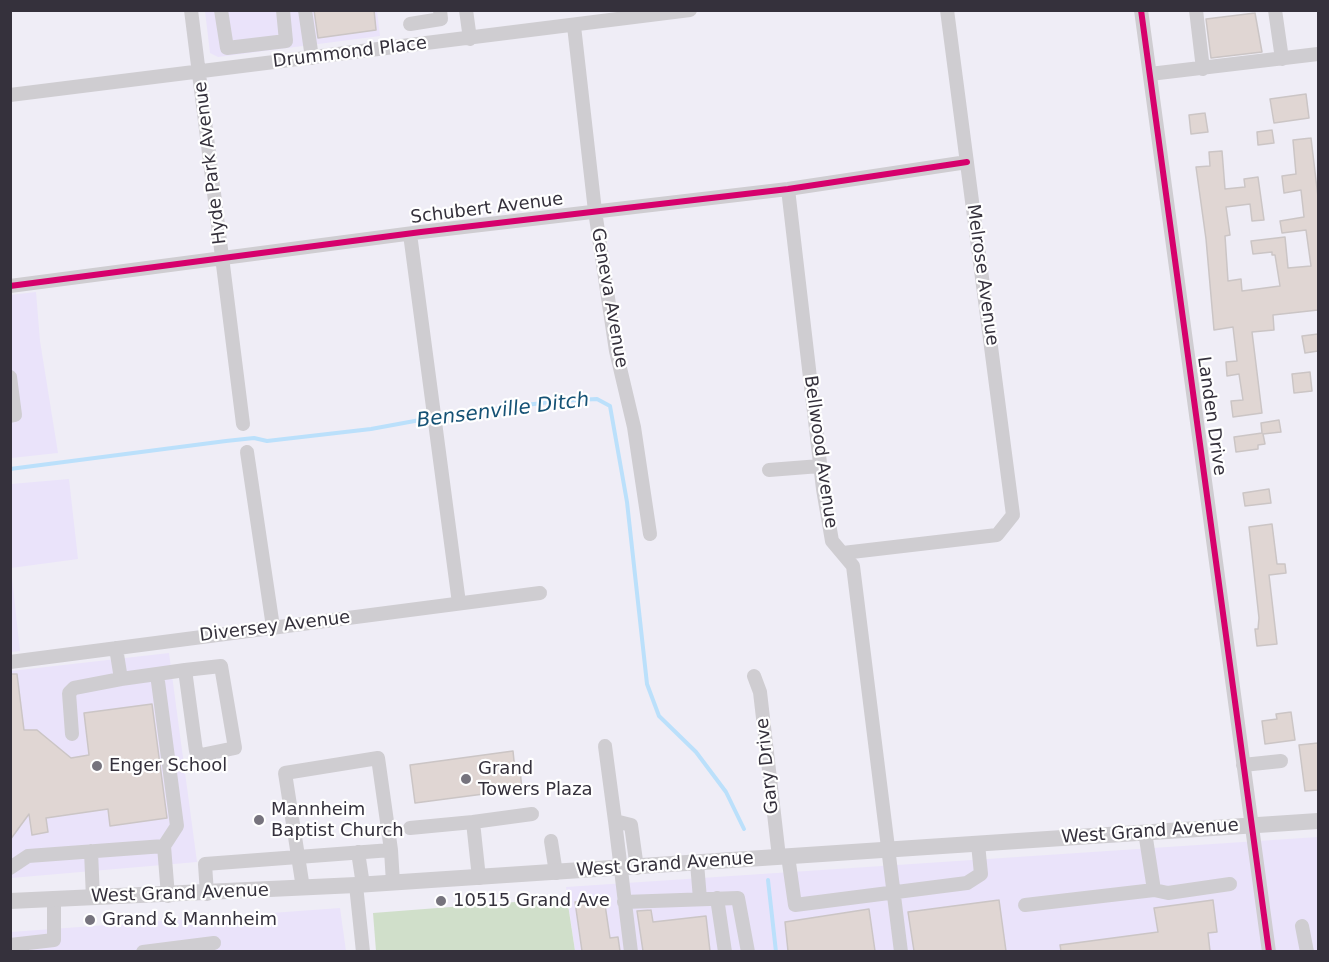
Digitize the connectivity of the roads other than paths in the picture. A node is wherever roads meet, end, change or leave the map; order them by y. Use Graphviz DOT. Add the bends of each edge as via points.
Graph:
graph roads {
  1 [pos="191,10"];
  2 [pos="221,10"];
  3 [pos="283,10"];
  4 [pos="306,10"];
  5 [pos="440,10"];
  6 [pos="466,10"];
  7 [pos="690,10"];
  8 [pos="947,10"];
  9 [pos="1141,10"];
  10 [pos="1196,10"];
  11 [pos="1275,10"];
  12 [pos="630,14"];
  13 [pos="409,17"];
  14 [pos="574,26"];
  15 [pos="470,39"];
  16 [pos="412,45"];
  17 [pos="1318,54"];
  18 [pos="312,57"];
  19 [pos="1282,59"];
  20 [pos="1203,69"];
  21 [pos="200,71"];
  22 [pos="1150,74"];
  23 [pos="10,95"];
  24 [pos="966,162"];
  25 [pos="788,189"];
  26 [pos="595,211"];
  27 [pos="410,234"];
  28 [pos="222,259"];
  29 [pos="10,286"];
  30 [pos="10,377"];
  31 [pos="10,416"];
  32 [pos="243,424"];
  33 [pos="247,452"];
  34 [pos="820,466"];
  35 [pos="769,470"];
  36 [pos="650,534"];
  37 [pos="843,554"];
  38 [pos="540,593"];
  39 [pos="459,603"];
  40 [pos="273,627"];
  41 [pos="116,648"];
  42 [pos="10,662"];
  43 [pos="185,670"];
  44 [pos="157,674"];
  45 [pos="754,675"];
  46 [pos="121,679"];
  47 [pos="72,734"];
  48 [pos="604,746"];
  49 [pos="1281,761"];
  50 [pos="1243,765"];
  51 [pos="532,814"];
  52 [pos="615,821"];
  53 [pos="1318,821"];
  54 [pos="473,822"];
  55 [pos="1251,825"];
  56 [pos="411,828"];
  57 [pos="1145,832"];
  58 [pos="551,841"];
  59 [pos="978,844"];
  60 [pos="164,846"];
  61 [pos="391,850"];
  62 [pos="889,850"];
  63 [pos="91,851"];
  64 [pos="358,852"];
  65 [pos="299,857"];
  66 [pos="783,857"];
  67 [pos="697,863"];
  68 [pos="637,867"];
  69 [pos="10,868"];
  70 [pos="620,869"];
  71 [pos="556,873"];
  72 [pos="479,878"];
  73 [pos="393,883"];
  74 [pos="359,885"];
  75 [pos="1230,885"];
  76 [pos="303,888"];
  77 [pos="1154,890"];
  78 [pos="893,893"];
  79 [pos="207,894"];
  80 [pos="168,896"];
  81 [pos="93,898"];
  82 [pos="717,898"];
  83 [pos="54,899"];
  84 [pos="700,899"];
  85 [pos="10,900"];
  86 [pos="624,902"];
  87 [pos="1024,905"];
  88 [pos="1302,926"];
  89 [pos="214,943"];
  90 [pos="10,945"];
  91 [pos="56,946"];
  92 [pos="143,951"];
  93 [pos="363,951"];
  94 [pos="631,951"];
  95 [pos="725,951"];
  96 [pos="748,951"];
  97 [pos="901,951"];
  98 [pos="1269,951"];
  99 [pos="1307,951"];
  1 -- 21 [label="street, Hyde Park Avenue"];
  2 -- 3 [label="street" via="227,48 286,41"];
  4 -- 18 [label="street"];
  5 -- 13 [label="street" via="441,19"];
  6 -- 15 [label="street"];
  7 -- 12 [label="street, Drummond Place"];
  8 -- 24 [label="street, Melrose Avenue"];
  9 -- 22 [label="street, Landen Drive"];
  10 -- 20 [label="street"];
  11 -- 19 [label="street"];
  12 -- 14 [label="street, Drummond Place"];
  13 -- 16 [label="street"];
  14 -- 15 [label="street, Drummond Place"];
  14 -- 26 [label="street, Geneva Avenue"];
  15 -- 16 [label="street, Drummond Place"];
  16 -- 18 [label="street, Drummond Place"];
  17 -- 19 [label="street"];
  18 -- 21 [label="street, Drummond Place"];
  19 -- 20 [label="street"];
  20 -- 22 [label="street"];
  21 -- 23 [label="street, Drummond Place"];
  21 -- 28 [label="street, Hyde Park Avenue"];
  22 -- 50 [label="street, Landen Drive"];
  24 -- 25 [label="street, Schubert Avenue"];
  24 -- 37 [label="street, Melrose Avenue" via="1013,515 997,535"];
  25 -- 26 [label="street, Schubert Avenue"];
  25 -- 34 [label="street, Bellwood Avenue"];
  26 -- 27 [label="street, Schubert Avenue"];
  26 -- 36 [label="street, Geneva Avenue"];
  27 -- 28 [label="street, Schubert Avenue"];
  27 -- 39 [label="street"];
  28 -- 29 [label="street, Schubert Avenue"];
  28 -- 32 [label="street, Hyde Park Avenue"];
  30 -- 31 [label="street" via="15,415"];
  33 -- 40 [label="street"];
  34 -- 35 [label="street"];
  34 -- 37 [label="street, Bellwood Avenue" via="832,541"];
  37 -- 62 [label="street, Bellwood Avenue" via="853,566"];
  38 -- 39 [label="street, Diversey Avenue"];
  39 -- 40 [label="street, Diversey Avenue"];
  40 -- 41 [label="street, Diversey Avenue"];
  41 -- 42 [label="street, Diversey Avenue"];
  41 -- 46 [label="street"];
  43 -- 43 [label="street" via="196,751 201,755 235,748 222,666"];
  43 -- 44 [label="street"];
  44 -- 46 [label="street"];
  44 -- 60 [label="street" via="177,826"];
  45 -- 66 [label="street, Gary Drive" via="760,692"];
  46 -- 47 [label="street" via="74,688 69,693"];
  48 -- 52 [label="street"];
  49 -- 50 [label="street"];
  50 -- 55 [label="street, Landen Drive"];
  51 -- 54 [label="street"];
  52 -- 68 [label="street" via="631,825"];
  52 -- 70 [label="street"];
  53 -- 55 [label="main road, West Grand Avenue"];
  54 -- 56 [label="street"];
  54 -- 72 [label="street"];
  55 -- 57 [label="main road, West Grand Avenue"];
  55 -- 98 [label="street, Landen Drive"];
  57 -- 59 [label="main road, West Grand Avenue"];
  57 -- 77 [label="street"];
  58 -- 71 [label="street"];
  59 -- 62 [label="main road, West Grand Avenue"];
  59 -- 78 [label="street" via="982,869 976,879 967,884"];
  60 -- 63 [label="street"];
  60 -- 80 [label="street"];
  61 -- 64 [label="street"];
  61 -- 65 [label="street" via="378,758 285,773"];
  61 -- 73 [label="street"];
  62 -- 66 [label="main road, West Grand Avenue"];
  62 -- 78 [label="street, Bellwood Avenue"];
  63 -- 69 [label="street" via="28,856"];
  63 -- 81 [label="street"];
  64 -- 65 [label="street"];
  64 -- 74 [label="street"];
  65 -- 76 [label="street"];
  65 -- 79 [label="street" via="205,864"];
  66 -- 67 [label="main road, West Grand Avenue"];
  66 -- 78 [label="street, Gary Drive" via="795,905"];
  67 -- 68 [label="main road, West Grand Avenue"];
  67 -- 84 [label="street"];
  68 -- 70 [label="main road, West Grand Avenue"];
  70 -- 71 [label="main road, West Grand Avenue"];
  70 -- 86 [label="street"];
  71 -- 72 [label="main road, West Grand Avenue"];
  72 -- 73 [label="main road, West Grand Avenue"];
  73 -- 74 [label="main road, West Grand Avenue"];
  74 -- 76 [label="main road, West Grand Avenue"];
  74 -- 93 [label="street"];
  75 -- 77 [label="street" via="1168,893"];
  76 -- 79 [label="main road, West Grand Avenue"];
  77 -- 87 [label="street"];
  78 -- 97 [label="street, Bellwood Avenue"];
  79 -- 80 [label="main road, West Grand Avenue"];
  80 -- 81 [label="main road, West Grand Avenue"];
  81 -- 83 [label="main road, West Grand Avenue"];
  82 -- 84 [label="street"];
  82 -- 95 [label="street"];
  82 -- 96 [label="street" via="740,900"];
  83 -- 85 [label="main road, West Grand Avenue"];
  83 -- 91 [label="street"];
  84 -- 86 [label="street"];
  86 -- 94 [label="street"];
  88 -- 99 [label="street"];
  89 -- 92 [label="street"];
  90 -- 91 [label="street"];
}
